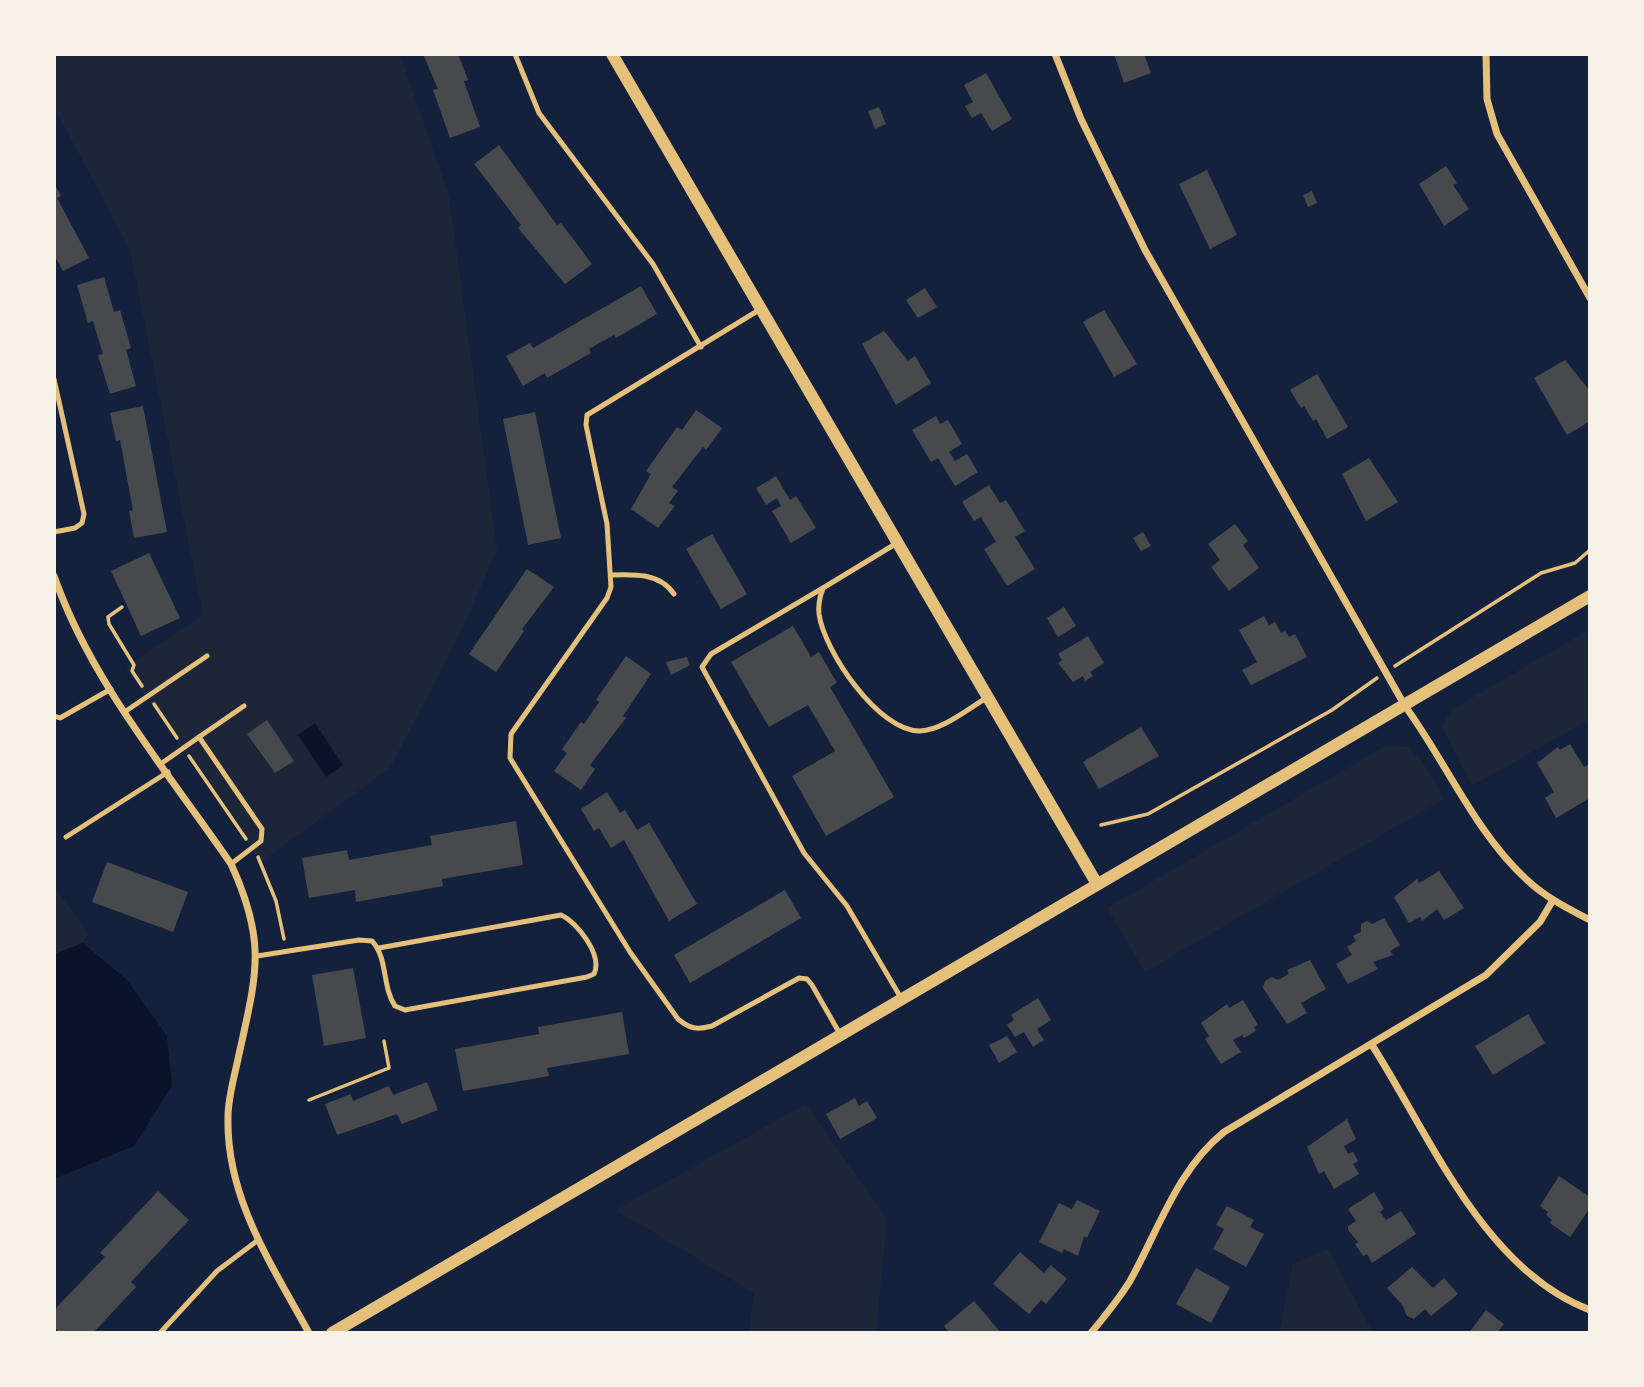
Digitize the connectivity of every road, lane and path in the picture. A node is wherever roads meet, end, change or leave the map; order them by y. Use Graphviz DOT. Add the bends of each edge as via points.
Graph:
graph roads {
  1 [pos="514,54"];
  2 [pos="612,54"];
  3 [pos="1055,54"];
  4 [pos="1486,54"];
  5 [pos="1590,299"];
  6 [pos="761,309"];
  7 [pos="701,347"];
  8 [pos="54,379"];
  9 [pos="54,532"];
  10 [pos="897,543"];
  11 [pos="1590,550"];
  12 [pos="611,575"];
  13 [pos="54,576"];
  14 [pos="823,588"];
  15 [pos="674,594"];
  16 [pos="1590,596"];
  17 [pos="122,607"];
  18 [pos="207,656"];
  19 [pos="1386,672"];
  20 [pos="111,689"];
  21 [pos="149,696"];
  22 [pos="988,697"];
  23 [pos="244,706"];
  24 [pos="1405,706"];
  25 [pos="126,711"];
  26 [pos="54,716"];
  27 [pos="199,737"];
  28 [pos="184,748"];
  29 [pos="162,763"];
  30 [pos="168,772"];
  31 [pos="1101,825"];
  32 [pos="66,837"];
  33 [pos="253,850"];
  34 [pos="231,864"];
  35 [pos="1097,884"];
  36 [pos="1553,900"];
  37 [pos="1590,920"];
  38 [pos="379,948"];
  39 [pos="287,952"];
  40 [pos="257,957"];
  41 [pos="901,998"];
  42 [pos="840,1034"];
  43 [pos="384,1041"];
  44 [pos="1372,1045"];
  45 [pos="309,1100"];
  46 [pos="258,1240"];
  47 [pos="1590,1310"];
  48 [pos="160,1333"];
  49 [pos="309,1333"];
  50 [pos="332,1333"];
  51 [pos="1091,1333"];
  1 -- 7 [label="lane" via="539,113 653,264"];
  2 -- 6 [label="street"];
  3 -- 19 [label="street" via="1105,172 1156,272"];
  4 -- 5 [label="street" via="1487,99 1497,134"];
  6 -- 7 [label="lane"];
  6 -- 10 [label="street"];
  7 -- 12 [label="lane" via="587,415 607,524"];
  8 -- 9 [label="lane" via="84,514 75,528"];
  10 -- 14 [label="lane"];
  10 -- 22 [label="street"];
  11 -- 19 [label="path" via="1576,563 1541,573"];
  12 -- 15 [label="lane" via="657,579 668,584"];
  12 -- 42 [label="lane" via="607,598 511,734 510,758 516,771 630,952 678,1019 699,1030 712,1026 799,978 812,985"];
  13 -- 20 [label="street"];
  14 -- 22 [label="lane" via="819,615 831,647 885,719 920,731 936,727"];
  14 -- 41 [label="lane" via="711,654 702,667 804,853 847,906"];
  16 -- 24 [label="street"];
  17 -- 21 [label="path" via="108,617 109,624"];
  18 -- 21 [label="lane"];
  19 -- 24 [label="street"];
  19 -- 31 [label="path" via="1332,710 1148,814"];
  20 -- 25 [label="street"];
  20 -- 26 [label="lane" via="60,718"];
  21 -- 25 [label="lane"];
  21 -- 28 [label="path"];
  22 -- 35 [label="street"];
  23 -- 27 [label="lane"];
  24 -- 35 [label="street"];
  24 -- 36 [label="street" via="1497,847"];
  25 -- 29 [label="street"];
  27 -- 28 [label="lane"];
  27 -- 33 [label="lane" via="262,829 264,836"];
  28 -- 29 [label="lane"];
  28 -- 33 [label="path"];
  29 -- 30 [label="street"];
  30 -- 32 [label="lane"];
  30 -- 34 [label="street"];
  33 -- 34 [label="lane"];
  33 -- 39 [label="path" via="276,901"];
  34 -- 40 [label="street" via="247,897"];
  35 -- 41 [label="street"];
  36 -- 37 [label="street"];
  36 -- 44 [label="street" via="1540,922 1486,975"];
  38 -- 38 [label="lane" via="388,996 405,1010 587,977 597,967 572,919 561,915"];
  38 -- 39 [label="lane" via="372,941 359,940"];
  39 -- 40 [label="lane"];
  40 -- 46 [label="street" via="228,1115 236,1181"];
  41 -- 42 [label="street"];
  42 -- 50 [label="street"];
  43 -- 45 [label="path" via="389,1068"];
  44 -- 47 [label="street" via="1479,1221 1539,1284"];
  44 -- 51 [label="street" via="1223,1132 1202,1150 1129,1282"];
  46 -- 48 [label="lane" via="217,1271"];
  46 -- 49 [label="street"];
}
